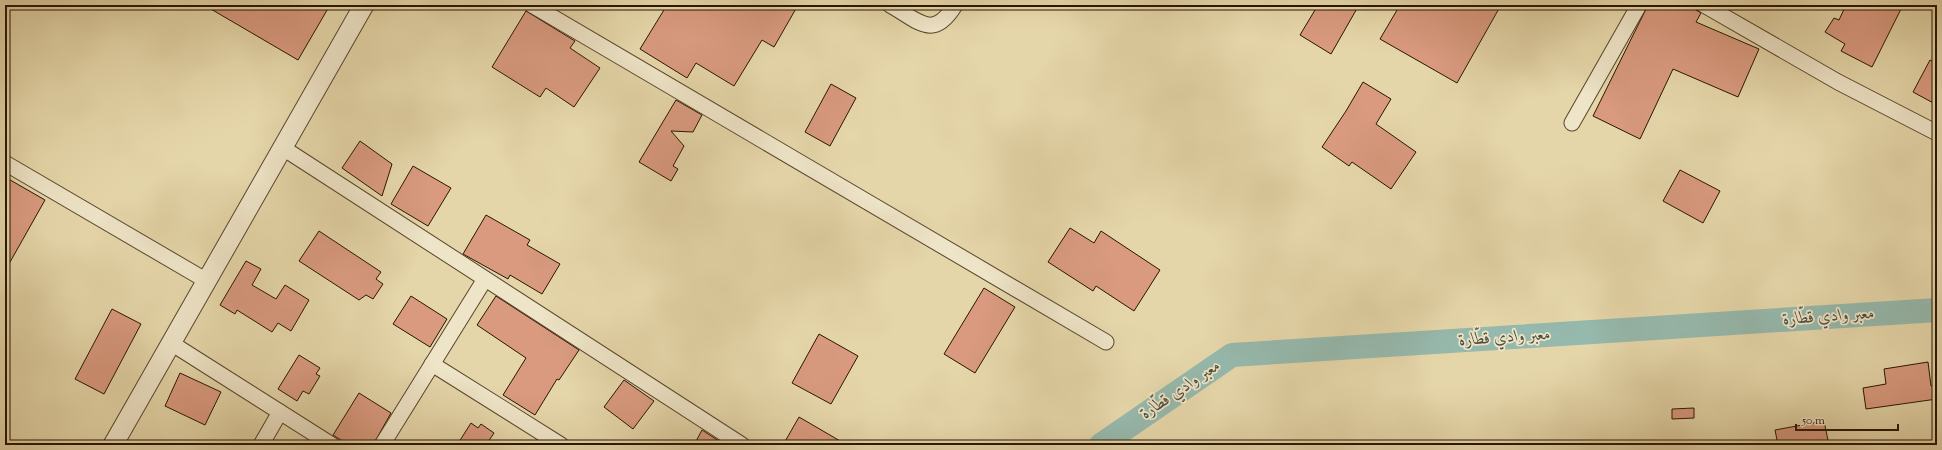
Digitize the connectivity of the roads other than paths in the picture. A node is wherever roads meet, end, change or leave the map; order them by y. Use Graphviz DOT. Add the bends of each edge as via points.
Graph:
graph roads {
  1 [pos="364,5"];
  2 [pos="532,5"];
  3 [pos="890,5"];
  4 [pos="955,5"];
  5 [pos="1639,5"];
  6 [pos="1704,5"];
  7 [pos="1572,124"];
  8 [pos="1937,133"];
  9 [pos="283,148"];
  10 [pos="5,163"];
  11 [pos="485,279"];
  12 [pos="207,281"];
  13 [pos="1106,342"];
  14 [pos="171,343"];
  15 [pos="432,364"];
  16 [pos="280,412"];
  17 [pos="113,445"];
  18 [pos="261,445"];
  19 [pos="332,445"];
  20 [pos="382,445"];
  21 [pos="561,445"];
  22 [pos="742,445"];
  1 -- 9 [label="street"];
  2 -- 13 [label="street"];
  3 -- 4 [label="street" via="926,25 935,26 942,23"];
  5 -- 7 [label="street"];
  6 -- 8 [label="street" via="1838,82"];
  9 -- 11 [label="street"];
  9 -- 12 [label="street"];
  10 -- 12 [label="street"];
  11 -- 15 [label="street"];
  11 -- 22 [label="street"];
  12 -- 14 [label="street"];
  14 -- 16 [label="street"];
  14 -- 17 [label="street"];
  15 -- 20 [label="street"];
  15 -- 21 [label="street"];
  16 -- 18 [label="street"];
  16 -- 19 [label="street"];
}
